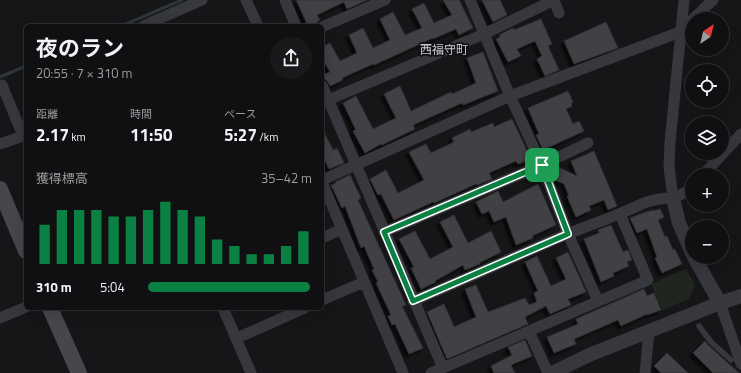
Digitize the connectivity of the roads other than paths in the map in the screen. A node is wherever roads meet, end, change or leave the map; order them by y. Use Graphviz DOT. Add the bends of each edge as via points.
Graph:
graph roads {
  1 [pos="202,0"];
  2 [pos="246,0"];
  3 [pos="285,0"];
  4 [pos="385,0"];
  5 [pos="470,0"];
  6 [pos="684,0"];
  7 [pos="713,0"];
  8 [pos="701,12"];
  9 [pos="559,13"];
  10 [pos="148,24"];
  11 [pos="257,24"];
  12 [pos="295,24"];
  13 [pos="324,26"];
  14 [pos="685,27"];
  15 [pos="680,32"];
  16 [pos="484,34"];
  17 [pos="0,86"];
  18 [pos="324,91"];
  19 [pos="510,96"];
  20 [pos="328,100"];
  21 [pos="741,134"];
  22 [pos="0,144"];
  23 [pos="588,144"];
  24 [pos="542,165"];
  25 [pos="357,166"];
  26 [pos="709,168"];
  27 [pos="324,180"];
  28 [pos="324,186"];
  29 [pos="0,189"];
  30 [pos="685,192"];
  31 [pos="673,198"];
  32 [pos="620,214"];
  33 [pos="342,229"];
  34 [pos="384,232"];
  35 [pos="568,234"];
  36 [pos="324,237"];
  37 [pos="685,237"];
  38 [pos="24,245"];
  39 [pos="698,264"];
  40 [pos="364,282"];
  41 [pos="741,296"];
  42 [pos="324,299"];
  43 [pos="413,301"];
  44 [pos="598,301"];
  45 [pos="720,303"];
  46 [pos="24,308"];
  47 [pos="51,310"];
  48 [pos="224,310"];
  49 [pos="300,310"];
  50 [pos="0,318"];
  51 [pos="699,326"];
  52 [pos="529,331"];
  53 [pos="649,331"];
  54 [pos="237,338"];
  55 [pos="736,362"];
  56 [pos="442,368"];
  57 [pos="79,373"];
  58 [pos="251,373"];
  59 [pos="403,373"];
  60 [pos="431,373"];
  61 [pos="548,373"];
  62 [pos="552,373"];
  63 [pos="645,373"];
  1 -- 10 [label="street"];
  2 -- 11 [label="street"];
  3 -- 12 [label="street"];
  4 -- 13 [label="street"];
  5 -- 16 [label="street"];
  6 -- 15 [label="street"];
  7 -- 8 [label="street"];
  9 -- 16 [label="street" via="554,0"];
  14 -- 15 [label="street"];
  15 -- 19 [label="street"];
  15 -- 31 [label="street" via="670,143 669,167"];
  16 -- 19 [label="street"];
  16 -- 20 [label="street"];
  17 -- 22 [label="street" via="2,85 23,136"];
  18 -- 20 [label="street"];
  19 -- 24 [label="street"];
  19 -- 25 [label="street"];
  20 -- 25 [label="street"];
  21 -- 26 [label="street"];
  23 -- 24 [label="street"];
  24 -- 34 [label="street"];
  24 -- 35 [label="street"];
  25 -- 27 [label="street"];
  25 -- 34 [label="street"];
  28 -- 33 [label="street"];
  29 -- 38 [label="main road"];
  30 -- 31 [label="street"];
  31 -- 32 [label="street" via="651,200"];
  31 -- 37 [label="street"];
  32 -- 35 [label="street"];
  32 -- 44 [label="street" via="648,280"];
  33 -- 36 [label="street"];
  33 -- 40 [label="street"];
  34 -- 43 [label="street"];
  35 -- 43 [label="street"];
  35 -- 44 [label="street"];
  39 -- 45 [label="street"];
  40 -- 42 [label="street"];
  40 -- 59 [label="street"];
  41 -- 45 [label="street"];
  43 -- 56 [label="street"];
  44 -- 52 [label="street"];
  45 -- 53 [label="street"];
  45 -- 55 [label="street" via="726,317"];
  46 -- 50 [label="street"];
  47 -- 57 [label="main road"];
  48 -- 54 [label="street"];
  49 -- 54 [label="street"];
  51 -- 55 [label="lane" via="711,342"];
  52 -- 56 [label="street"];
  52 -- 61 [label="street"];
  53 -- 62 [label="street"];
  53 -- 63 [label="street"];
  54 -- 58 [label="street"];
  56 -- 60 [label="street"];
}
